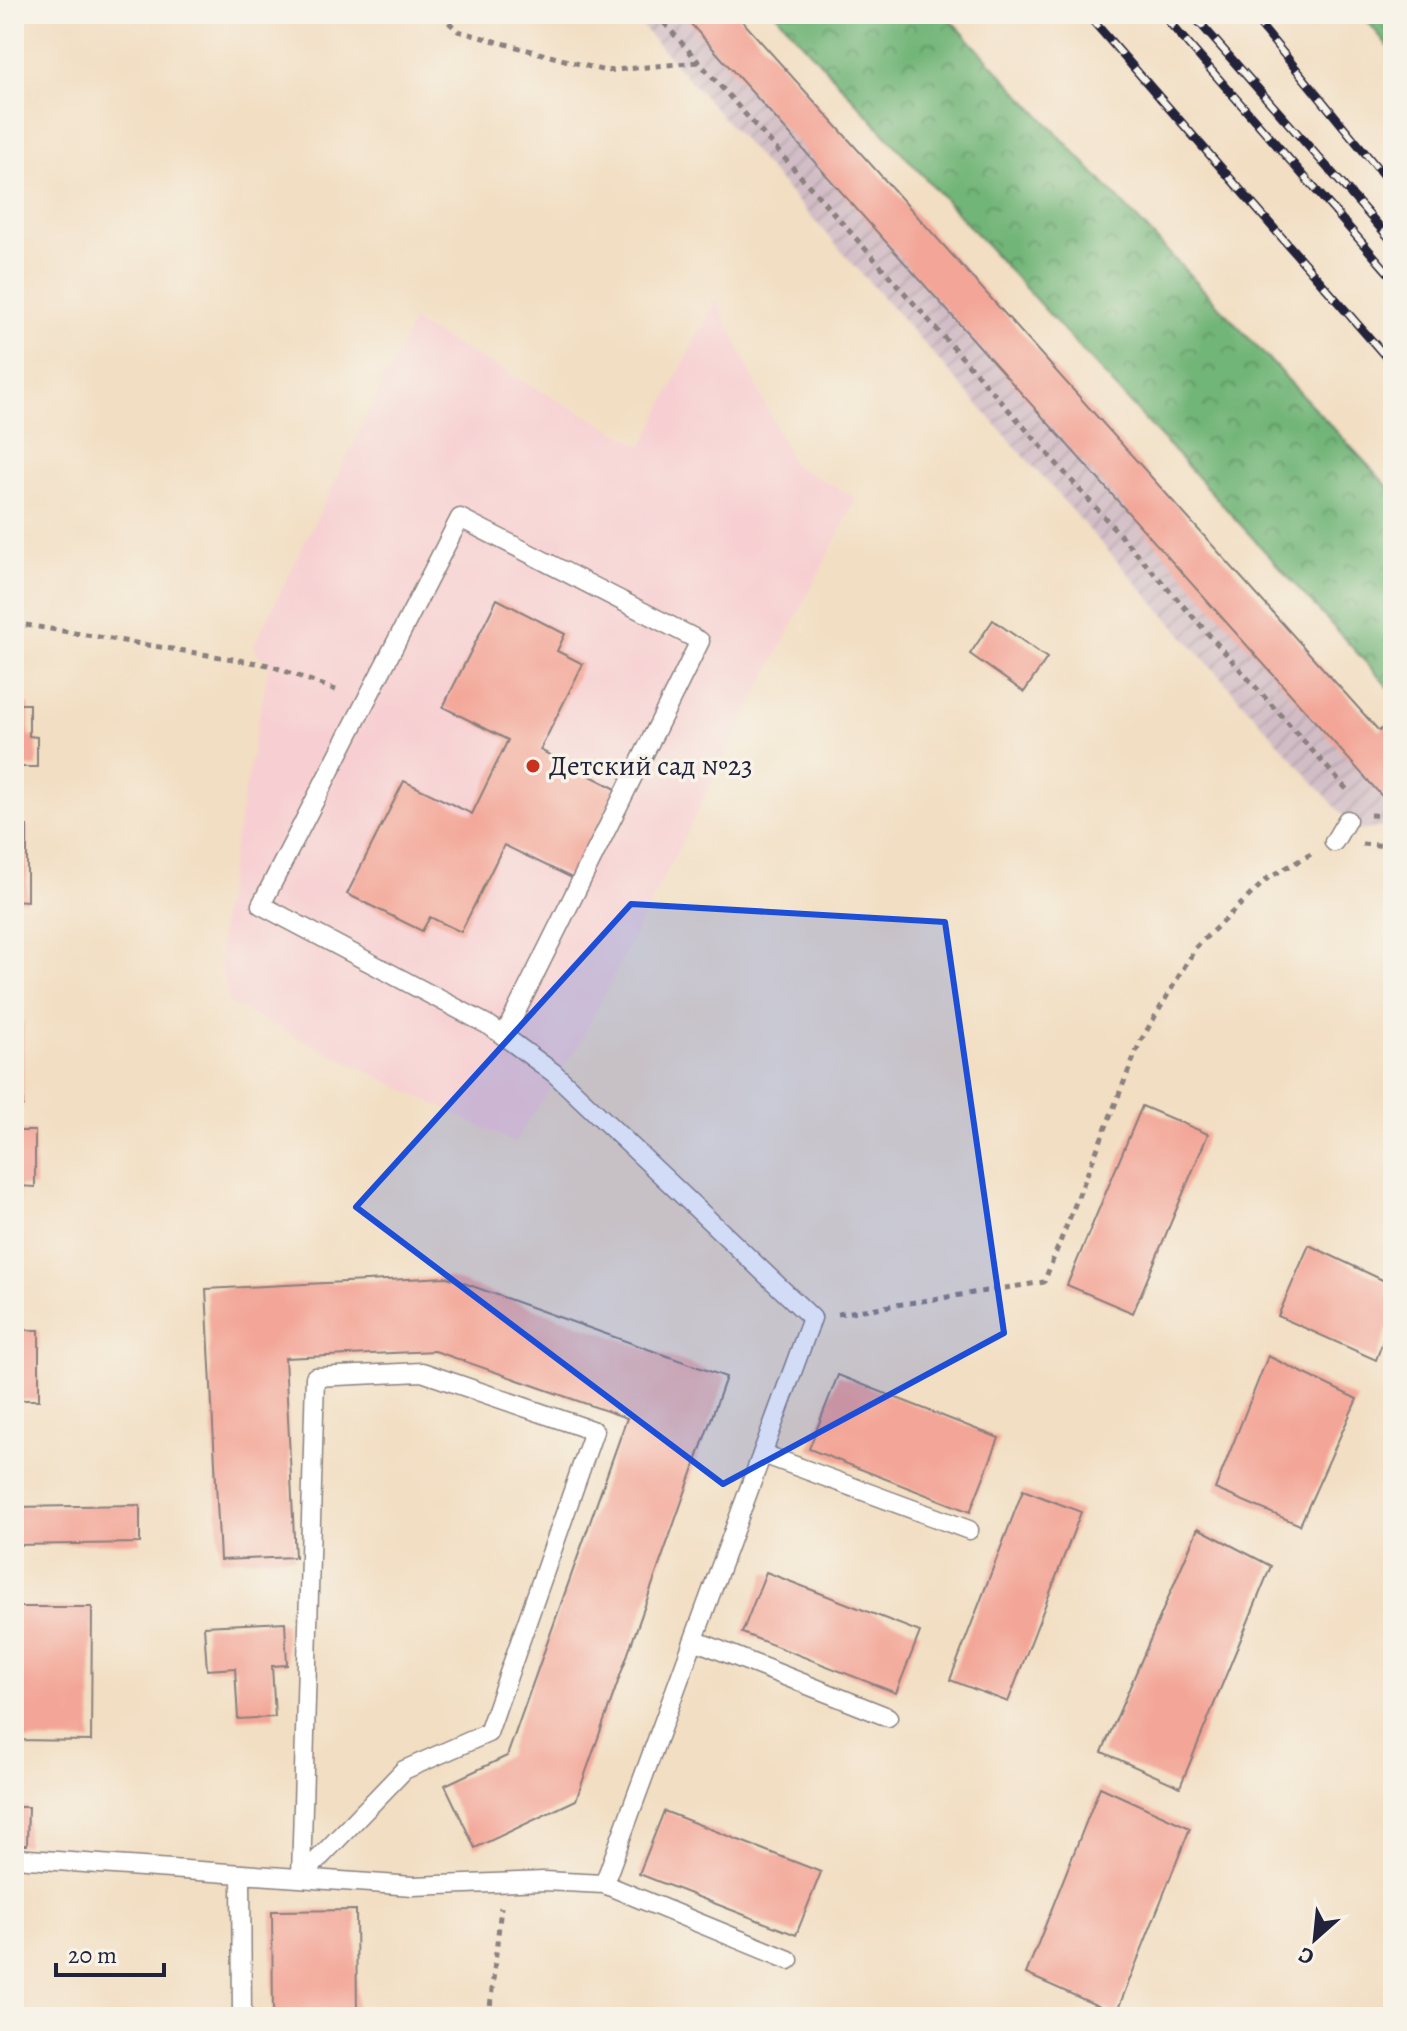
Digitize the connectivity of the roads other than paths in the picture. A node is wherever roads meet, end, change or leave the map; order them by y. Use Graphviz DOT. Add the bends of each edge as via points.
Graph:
graph roads {
  1 [pos="1347,820"];
  2 [pos="1334,842"];
  3 [pos="504,1036"];
  4 [pos="763,1454"];
  5 [pos="969,1530"];
  6 [pos="694,1640"];
  7 [pos="888,1717"];
  8 [pos="14,1858"];
  9 [pos="241,1874"];
  10 [pos="301,1877"];
  11 [pos="604,1884"];
  12 [pos="789,1960"];
  13 [pos="242,2017"];
  1 -- 2 [label="lane"];
  3 -- 3 [label="lane" via="261,905 460,518 700,641"];
  3 -- 4 [label="lane" via="554,1073 812,1318"];
  4 -- 5 [label="lane"];
  4 -- 6 [label="lane"];
  6 -- 7 [label="lane"];
  6 -- 11 [label="lane"];
  8 -- 9 [label="lane"];
  9 -- 10 [label="lane"];
  9 -- 13 [label="lane"];
  10 -- 10 [label="lane" via="315,1377 422,1372 594,1431 488,1733 404,1770"];
  10 -- 11 [label="lane" via="413,1886"];
  11 -- 12 [label="lane"];
}
